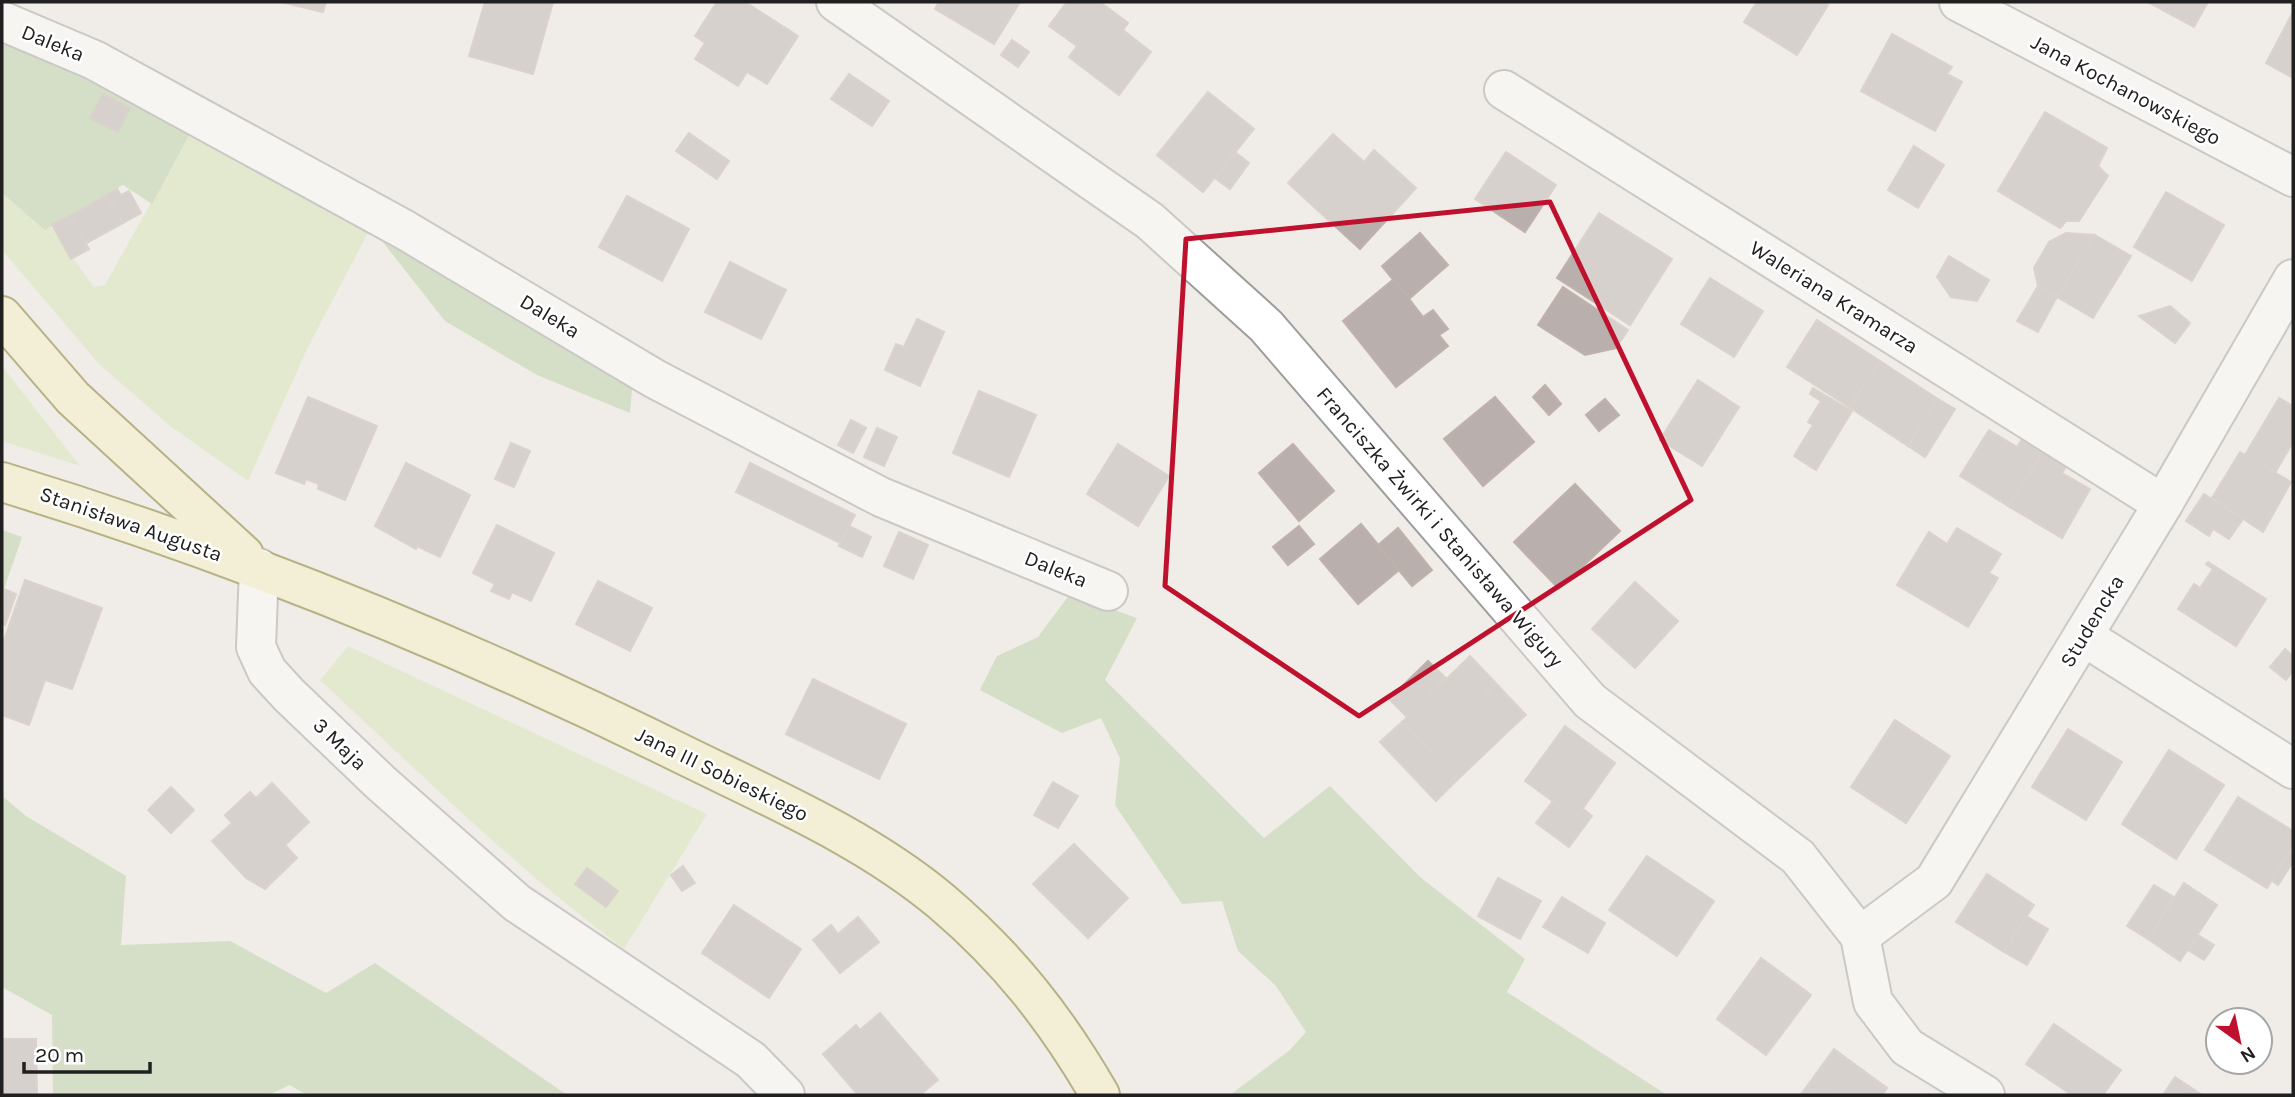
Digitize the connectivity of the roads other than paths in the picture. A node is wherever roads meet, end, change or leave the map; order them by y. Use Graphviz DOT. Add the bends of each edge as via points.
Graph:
graph roads {
  1 [pos="836,2"];
  2 [pos="1959,2"];
  3 [pos="2,22"];
  4 [pos="1504,90"];
  5 [pos="2293,177"];
  6 [pos="2293,279"];
  7 [pos="2,316"];
  8 [pos="2,482"];
  9 [pos="2163,505"];
  10 [pos="259,568"];
  11 [pos="1108,591"];
  12 [pos="2082,636"];
  13 [pos="2293,769"];
  14 [pos="1860,936"];
  15 [pos="785,1095"];
  16 [pos="1100,1095"];
  17 [pos="1985,1095"];
  1 -- 14 [label="street, Franciszka Żwirki i Stanisława Wigury" via="1150,220 1204,269 1266,326 1590,701 1798,857"];
  2 -- 5 [label="street, Jana Kochanowskiego"];
  3 -- 11 [label="street, Daleka" via="94,60 405,230 655,379 869,491"];
  4 -- 9 [label="street, Waleriana Kramarza"];
  6 -- 9 [label="street, Studencka"];
  7 -- 10 [label="main road" via="73,398"];
  8 -- 10 [label="main road, Stanisława Augusta"];
  9 -- 12 [label="street, Studencka"];
  10 -- 15 [label="street, 3 Maja" via="256,647 267,671 289,695 517,903 751,1060"];
  10 -- 16 [label="main road, Jana III Sobieskiego" via="328,594 636,732 849,839 940,900 1028,985 1068,1038"];
  12 -- 13 [label="street"];
  12 -- 14 [label="street, Studencka" via="1934,881"];
  14 -- 17 [label="street, Franciszka Żwirki i Stanisława Wigury" via="1873,1002 1907,1047"];
}
